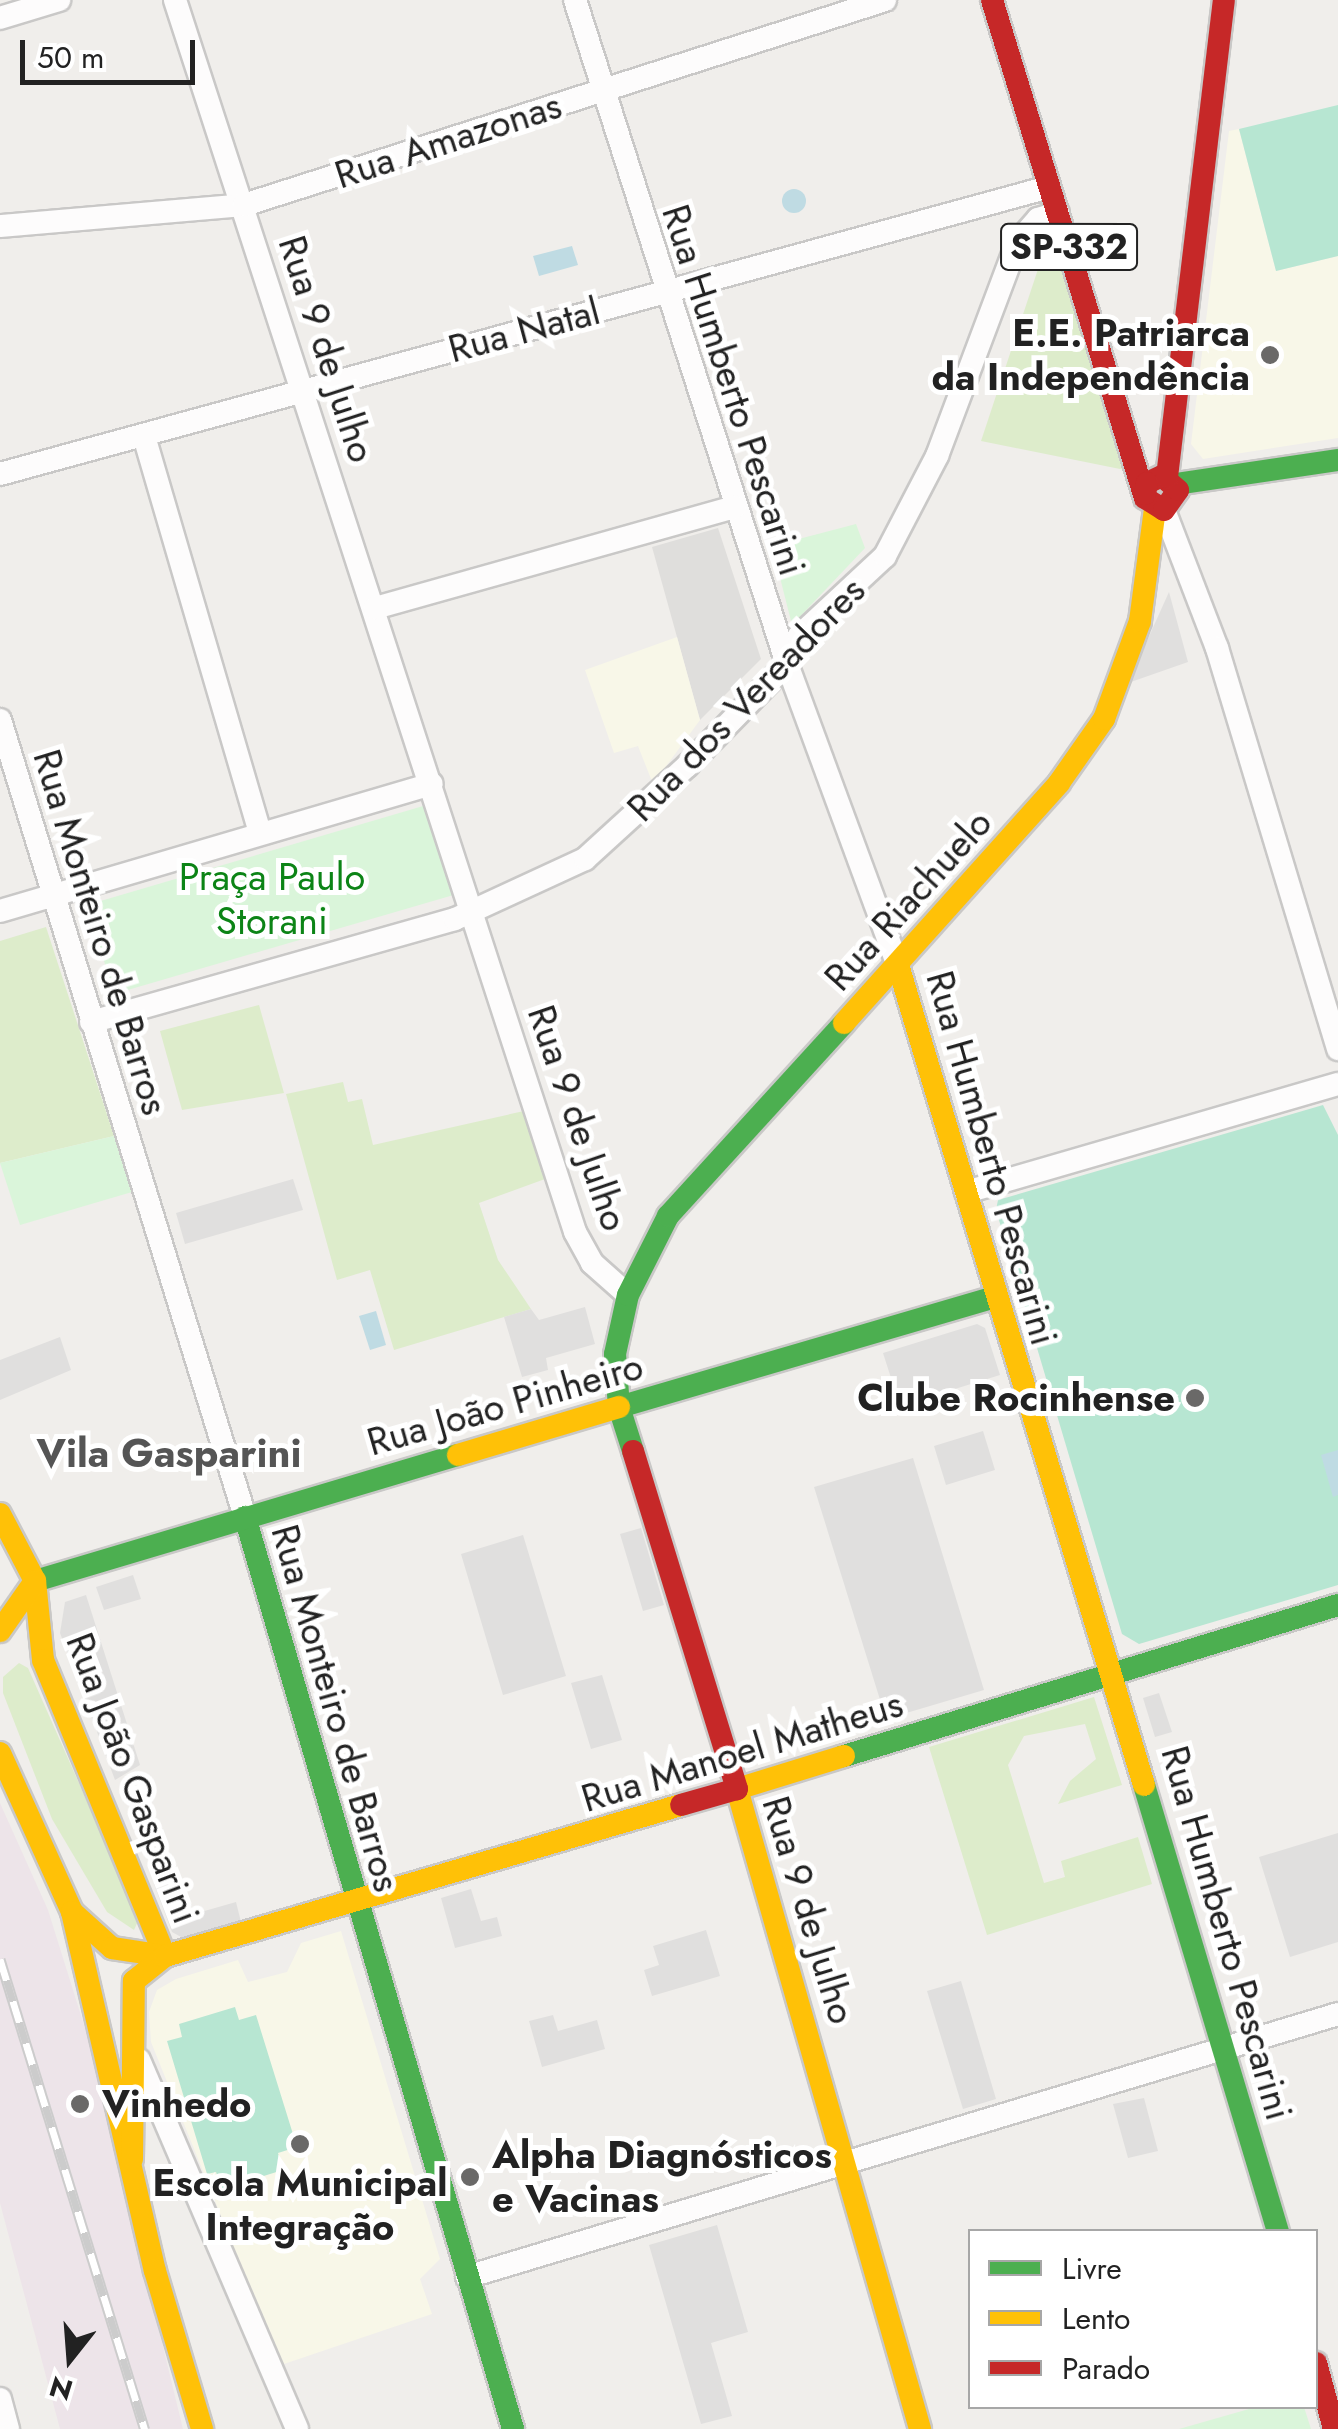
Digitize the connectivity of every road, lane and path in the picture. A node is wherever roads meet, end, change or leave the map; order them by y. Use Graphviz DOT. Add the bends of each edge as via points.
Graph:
graph roads {
  1 [pos="59,0"];
  2 [pos="175,0"];
  3 [pos="575,0"];
  4 [pos="884,0"];
  5 [pos="992,0"];
  6 [pos="1224,0"];
  7 [pos="0,18"];
  8 [pos="602,92"];
  9 [pos="1049,188"];
  10 [pos="244,204"];
  11 [pos="1058,214"];
  12 [pos="0,226"];
  13 [pos="664,292"];
  14 [pos="302,392"];
  15 [pos="1174,421"];
  16 [pos="1121,422"];
  17 [pos="144,436"];
  18 [pos="1338,460"];
  19 [pos="0,474"];
  20 [pos="1171,481"];
  21 [pos="1154,504"];
  22 [pos="735,507"];
  23 [pos="375,608"];
  24 [pos="787,664"];
  25 [pos="0,720"];
  26 [pos="432,784"];
  27 [pos="260,834"];
  28 [pos="52,895"];
  29 [pos="0,911"];
  30 [pos="472,913"];
  31 [pos="898,965"];
  32 [pos="92,1022"];
  33 [pos="1338,1049"];
  34 [pos="1338,1084"];
  35 [pos="966,1192"];
  36 [pos="628,1295"];
  37 [pos="995,1297"];
  38 [pos="619,1407"];
  39 [pos="0,1514"];
  40 [pos="245,1517"];
  41 [pos="35,1581"];
  42 [pos="1338,1605"];
  43 [pos="15,1649"];
  44 [pos="1114,1674"];
  45 [pos="0,1753"];
  46 [pos="737,1790"];
  47 [pos="356,1904"];
  48 [pos="72,1912"];
  49 [pos="165,1956"];
  50 [pos="1338,2014"];
  51 [pos="131,2042"];
  52 [pos="1226,2048"];
  53 [pos="132,2159"];
  54 [pos="848,2163"];
  55 [pos="1277,2229"];
  56 [pos="466,2277"];
  57 [pos="1324,2370"];
  58 [pos="0,2399"];
  59 [pos="8,2429"];
  60 [pos="202,2429"];
  61 [pos="298,2429"];
  62 [pos="514,2429"];
  63 [pos="920,2429"];
  64 [pos="1334,2429"];
  1 -- 7 [label="street"];
  2 -- 10 [label="street, Rua 9 de Julho"];
  3 -- 8 [label="street, Rua Humberto Pescarini"];
  4 -- 8 [label="street, Rua Amazonas"];
  5 -- 9 [label="main road, SP-332"];
  6 -- 15 [label="main road, SP-332"];
  8 -- 10 [label="street, Rua Amazonas"];
  8 -- 13 [label="street, Rua Humberto Pescarini"];
  9 -- 11 [label="main road, SP-332"];
  9 -- 13 [label="street, Rua Natal"];
  10 -- 12 [label="street, Rua Amazonas"];
  10 -- 14 [label="street, Rua 9 de Julho"];
  11 -- 16 [label="main road, SP-332"];
  11 -- 24 [label="street, Rua dos Vereadores" via="1038,220 1017,243 937,456 884,556 799,636"];
  13 -- 14 [label="street, Rua Natal"];
  13 -- 22 [label="street, Rua Humberto Pescarini"];
  14 -- 17 [label="street, Rua Natal"];
  14 -- 23 [label="street, Rua 9 de Julho"];
  15 -- 16 [label="main road" via="1152,444 1134,439"];
  15 -- 20 [label="main road, SP-332"];
  16 -- 21 [label="main road, SP-332"];
  17 -- 19 [label="street, Rua Natal"];
  17 -- 27 [label="street"];
  18 -- 20 [label="main road"];
  20 -- 21 [label="main road" via="1151,480"];
  21 -- 31 [label="main road, Rua Riachuelo" via="1140,621 1104,719 1059,783"];
  21 -- 33 [label="street" via="1217,648"];
  22 -- 23 [label="street"];
  22 -- 24 [label="street, Rua Humberto Pescarini"];
  23 -- 26 [label="street, Rua 9 de Julho"];
  24 -- 30 [label="street, Rua dos Vereadores" via="584,859"];
  24 -- 31 [label="street, Rua Humberto Pescarini"];
  25 -- 28 [label="street, Rua Monteiro de Barros"];
  26 -- 27 [label="street"];
  26 -- 30 [label="street, Rua 9 de Julho"];
  27 -- 28 [label="street"];
  28 -- 29 [label="street"];
  28 -- 32 [label="street, Rua Monteiro de Barros"];
  30 -- 32 [label="street, Rua dos Vereadores"];
  30 -- 36 [label="street, Rua 9 de Julho" via="575,1232 592,1262"];
  31 -- 35 [label="main road, Rua Humberto Pescarini"];
  31 -- 36 [label="main road, Rua Riachuelo" via="668,1216"];
  32 -- 40 [label="street, Rua Monteiro de Barros"];
  34 -- 35 [label="street"];
  35 -- 37 [label="main road, Rua Humberto Pescarini"];
  36 -- 38 [label="main road, Rua 9 de Julho" via="615,1354"];
  37 -- 38 [label="main road, Rua João Pinheiro"];
  37 -- 44 [label="main road, Rua Humberto Pescarini"];
  38 -- 40 [label="main road, Rua João Pinheiro"];
  38 -- 46 [label="main road, Rua 9 de Julho"];
  39 -- 41 [label="main road, Rua João Gasparini"];
  40 -- 41 [label="main road, Rua João Pinheiro"];
  40 -- 47 [label="main road, Rua Monteiro de Barros"];
  41 -- 43 [label="main road, Rua João Gasparini"];
  41 -- 43 [label="main road"];
  42 -- 44 [label="main road, Rua Manoel Matheus"];
  43 -- 49 [label="main road, Rua João Gasparini"];
  44 -- 46 [label="main road, Rua Manoel Matheus"];
  44 -- 52 [label="main road, Rua Humberto Pescarini"];
  45 -- 48 [label="main road"];
  46 -- 47 [label="main road, Rua Manoel Matheus"];
  46 -- 54 [label="main road, Rua 9 de Julho"];
  47 -- 49 [label="main road, Rua Manoel Matheus"];
  47 -- 56 [label="main road, Rua Monteiro de Barros"];
  48 -- 49 [label="main road" via="112,1948"];
  48 -- 53 [label="main road"];
  49 -- 51 [label="main road" via="134,1981"];
  50 -- 52 [label="street"];
  51 -- 53 [label="main road"];
  51 -- 61 [label="street"];
  52 -- 54 [label="street"];
  52 -- 55 [label="main road, Rua Humberto Pescarini"];
  53 -- 60 [label="main road" via="154,2271"];
  54 -- 56 [label="street"];
  54 -- 63 [label="main road, Rua 9 de Julho"];
  56 -- 62 [label="main road, Rua Monteiro de Barros"];
  57 -- 64 [label="main road"];
  58 -- 59 [label="street"];
}
